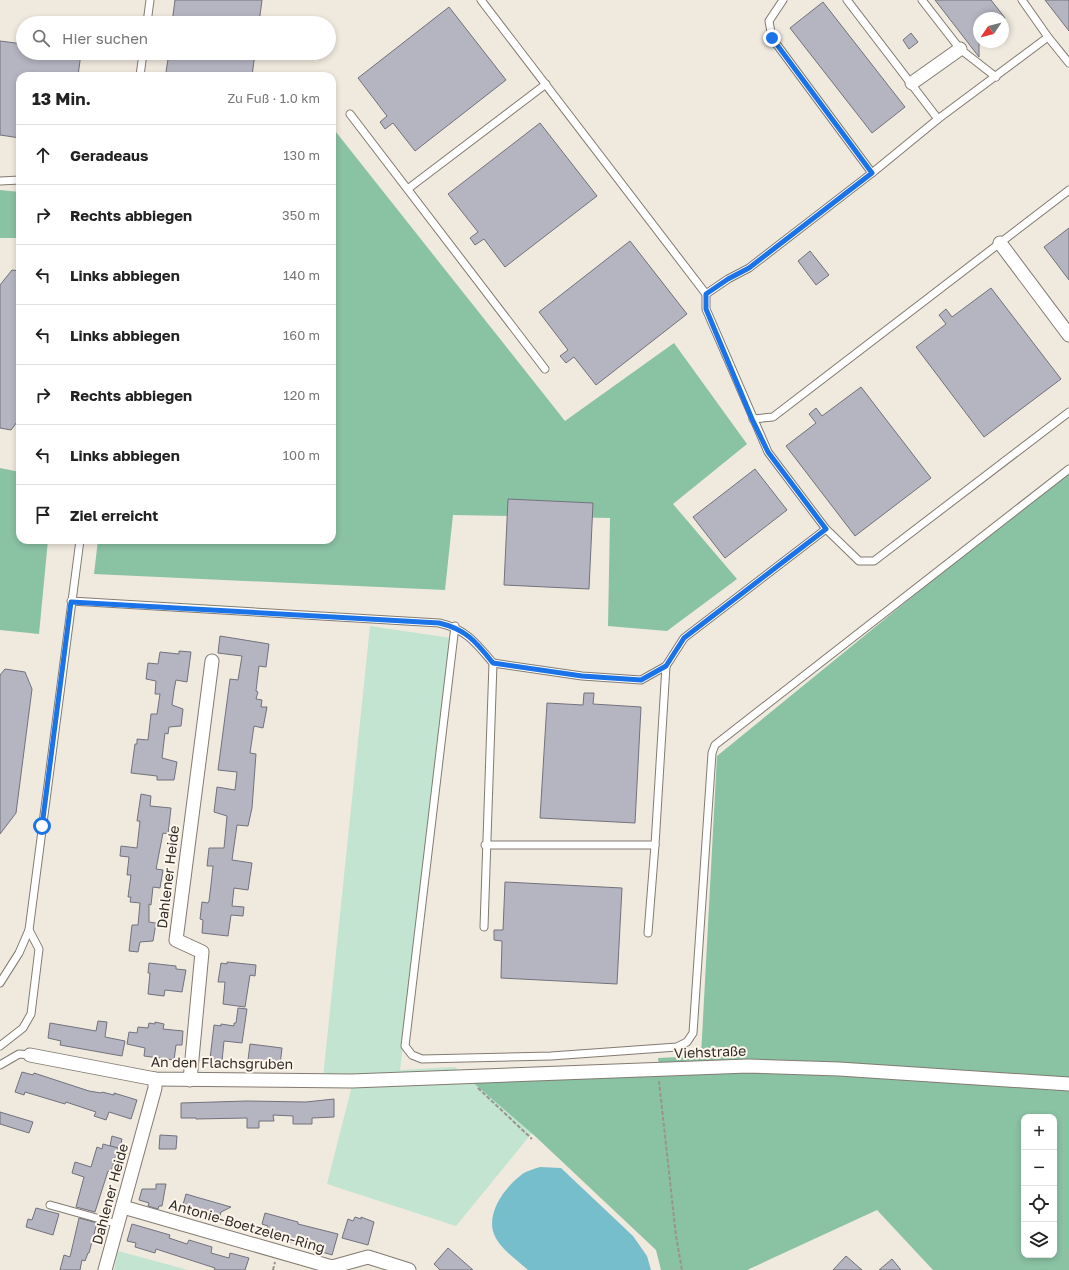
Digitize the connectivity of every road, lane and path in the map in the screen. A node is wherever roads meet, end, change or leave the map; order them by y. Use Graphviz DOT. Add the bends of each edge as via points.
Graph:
graph roads {
  1 [pos="150,0"];
  2 [pos="481,0"];
  3 [pos="783,0"];
  4 [pos="848,0"];
  5 [pos="922,0"];
  6 [pos="1022,0"];
  7 [pos="148,16"];
  8 [pos="1048,37"];
  9 [pos="960,49"];
  10 [pos="142,60"];
  11 [pos="1069,63"];
  12 [pos="141,72"];
  13 [pos="996,76"];
  14 [pos="912,83"];
  15 [pos="546,84"];
  16 [pos="350,114"];
  17 [pos="938,119"];
  18 [pos="872,173"];
  19 [pos="16,180"];
  20 [pos="0,181"];
  21 [pos="409,188"];
  22 [pos="1069,190"];
  23 [pos="1000,243"];
  24 [pos="706,294"];
  25 [pos="1069,335"];
  26 [pos="545,369"];
  27 [pos="1069,412"];
  28 [pos="752,419"];
  29 [pos="1069,469"];
  30 [pos="826,529"];
  31 [pos="79,544"];
  32 [pos="71,602"];
  33 [pos="455,626"];
  34 [pos="212,662"];
  35 [pos="493,663"];
  36 [pos="666,666"];
  37 [pos="485,845"];
  38 [pos="655,845"];
  39 [pos="484,927"];
  40 [pos="29,930"];
  41 [pos="648,933"];
  42 [pos="0,983"];
  43 [pos="0,1046"];
  44 [pos="30,1055"];
  45 [pos="0,1065"];
  46 [pos="658,1070"];
  47 [pos="155,1079"];
  48 [pos="190,1080"];
  49 [pos="352,1081"];
  50 [pos="1069,1084"];
  51 [pos="476,1086"];
  52 [pos="532,1139"];
  53 [pos="50,1205"];
  54 [pos="123,1207"];
  55 [pos="118,1224"];
  56 [pos="105,1270"];
  57 [pos="409,1270"];
  58 [pos="682,1270"];
  1 -- 7 [label="lane"];
  2 -- 15 [label="lane"];
  3 -- 18 [label="lane" via="769,21 772,38"];
  4 -- 14 [label="lane"];
  5 -- 9 [label="lane"];
  6 -- 8 [label="lane"];
  8 -- 11 [label="lane"];
  8 -- 13 [label="lane"];
  9 -- 13 [label="lane"];
  9 -- 14 [label="street"];
  10 -- 12 [label="lane"];
  13 -- 17 [label="lane"];
  14 -- 17 [label="lane"];
  15 -- 21 [label="lane"];
  15 -- 24 [label="lane"];
  16 -- 21 [label="lane"];
  17 -- 18 [label="lane"];
  18 -- 24 [label="lane" via="749,268"];
  19 -- 20 [label="lane"];
  21 -- 26 [label="lane"];
  22 -- 23 [label="lane"];
  23 -- 25 [label="street"];
  23 -- 28 [label="lane" via="773,417"];
  24 -- 28 [label="lane" via="706,309"];
  27 -- 30 [label="lane" via="874,561 859,561"];
  28 -- 30 [label="lane" via="768,452"];
  29 -- 33 [label="lane" via="714,745 694,1033 687,1042 677,1047 551,1056 422,1059 412,1055 405,1046"];
  30 -- 36 [label="lane" via="684,638"];
  31 -- 32 [label="lane"];
  32 -- 33 [label="lane"];
  32 -- 40 [label="lane"];
  33 -- 35 [label="lane" via="471,638"];
  34 -- 48 [label="street, Dahlener Heide" via="176,940 202,952"];
  35 -- 36 [label="lane" via="582,676 641,680"];
  35 -- 37 [label="lane"];
  36 -- 38 [label="lane"];
  37 -- 38 [label="lane"];
  37 -- 39 [label="lane"];
  38 -- 41 [label="lane"];
  40 -- 42 [label="lane" via="19,953"];
  40 -- 43 [label="lane" via="39,949 31,1014 23,1028"];
  44 -- 45 [label="lane, An den Flachsgruben" via="20,1054"];
  44 -- 47 [label="street, An den Flachsgruben"];
  46 -- 49 [label="street, Viehstraße"];
  46 -- 50 [label="street, Viehstraße" via="748,1066 831,1068"];
  46 -- 58 [label="path"];
  47 -- 48 [label="street, An den Flachsgruben"];
  47 -- 54 [label="street, Dahlener Heide" via="155,1088"];
  48 -- 49 [label="street, An den Flachsgruben"];
  51 -- 52 [label="path"];
  53 -- 55 [label="lane"];
  54 -- 55 [label="street, Dahlener Heide"];
  54 -- 57 [label="street, Antonie-Boetzelen-Ring" via="332,1267 368,1257"];
  55 -- 56 [label="street, Dahlener Heide"];
}
